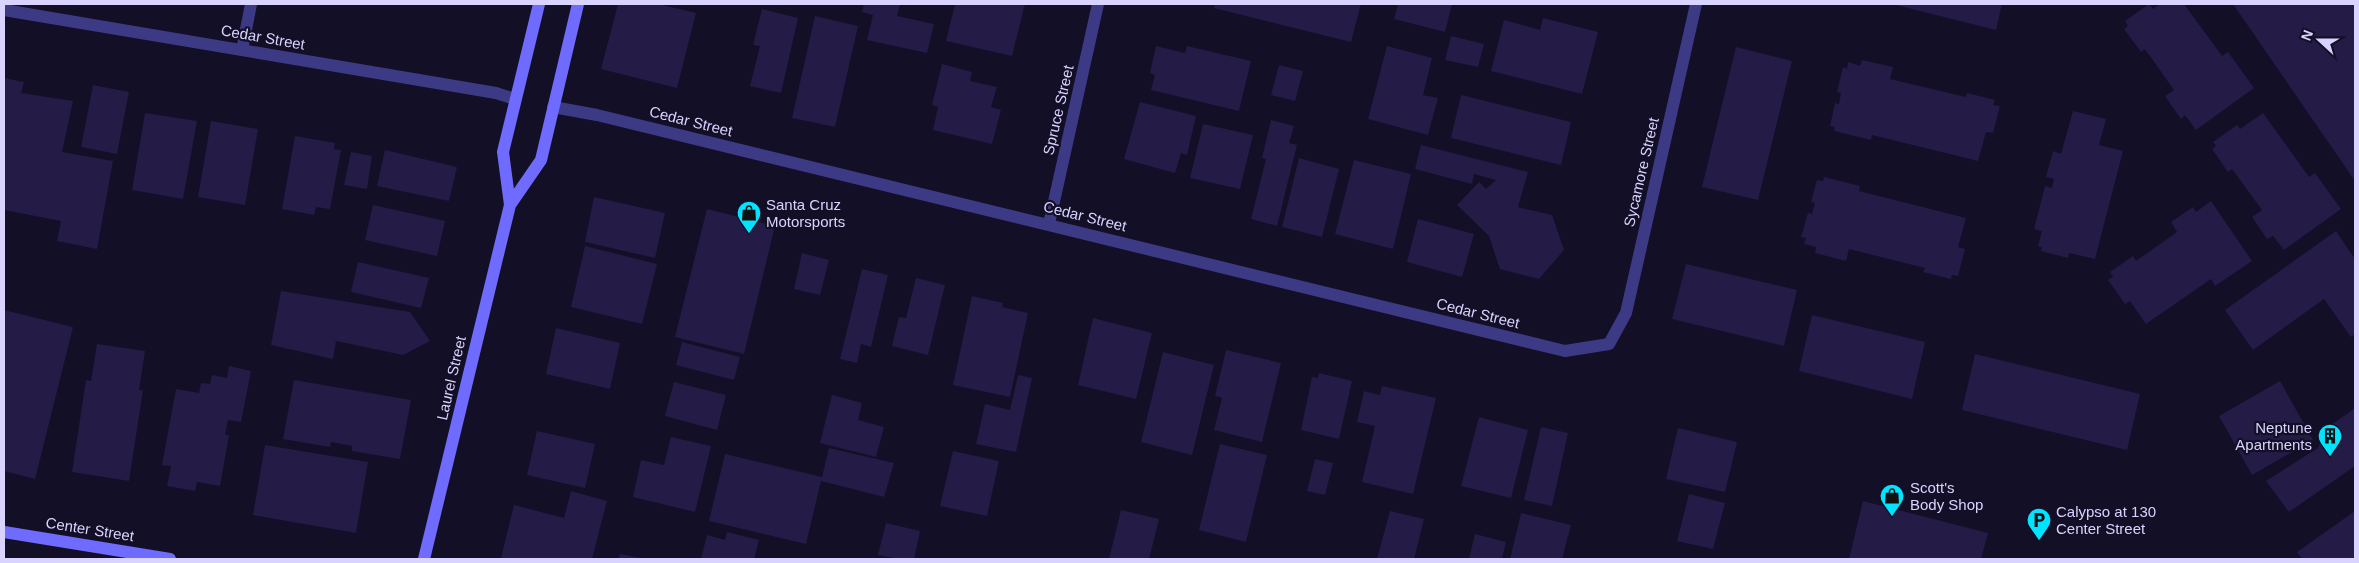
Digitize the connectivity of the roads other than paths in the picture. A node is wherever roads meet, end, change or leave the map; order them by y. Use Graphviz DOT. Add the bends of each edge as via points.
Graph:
graph roads {
  1 [pos="251,4"];
  2 [pos="539,4"];
  3 [pos="578,4"];
  4 [pos="1098,4"];
  5 [pos="1696,4"];
  6 [pos="4,10"];
  7 [pos="242,50"];
  8 [pos="516,98"];
  9 [pos="553,107"];
  10 [pos="510,205"];
  11 [pos="1049,224"];
  12 [pos="1609,344"];
  13 [pos="4,532"];
  14 [pos="170,559"];
  15 [pos="424,559"];
  1 -- 7 [label="street"];
  2 -- 8 [label="main road, Laurel Street"];
  3 -- 9 [label="main road, Laurel Street"];
  4 -- 11 [label="street, Spruce Street"];
  5 -- 12 [label="street, Sycamore Street" via="1626,313"];
  6 -- 7 [label="street, Cedar Street"];
  7 -- 8 [label="street, Cedar Street"];
  8 -- 10 [label="main road, Laurel Street" via="503,152"];
  9 -- 10 [label="main road, Laurel Street" via="540,160"];
  9 -- 11 [label="street, Cedar Street" via="597,114"];
  10 -- 15 [label="main road, Laurel Street"];
  11 -- 12 [label="street, Cedar Street" via="1566,351"];
  13 -- 14 [label="main road, Center Street"];
}
